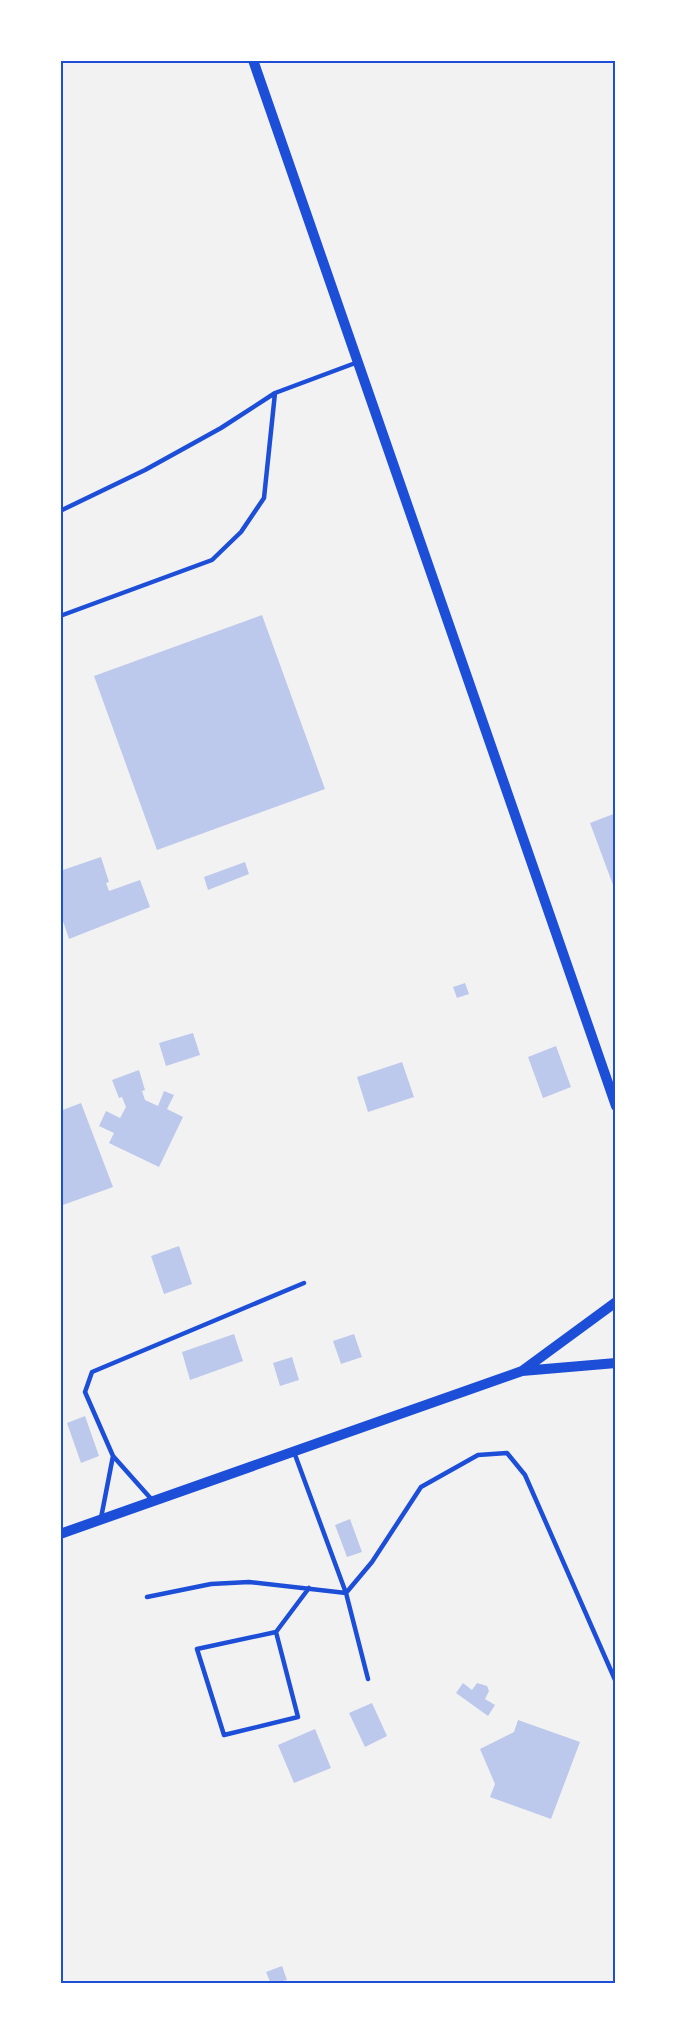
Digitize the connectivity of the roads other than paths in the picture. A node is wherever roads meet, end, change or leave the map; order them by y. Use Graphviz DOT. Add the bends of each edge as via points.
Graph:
graph roads {
  1 [pos="253,60"];
  2 [pos="358,362"];
  3 [pos="275,393"];
  4 [pos="60,511"];
  5 [pos="60,616"];
  6 [pos="616,1106"];
  7 [pos="304,1283"];
  8 [pos="616,1302"];
  9 [pos="616,1363"];
  10 [pos="522,1371"];
  11 [pos="294,1452"];
  12 [pos="113,1456"];
  13 [pos="153,1501"];
  14 [pos="100,1520"];
  15 [pos="60,1534"];
  16 [pos="309,1588"];
  17 [pos="346,1593"];
  18 [pos="147,1597"];
  19 [pos="276,1632"];
  20 [pos="368,1679"];
  21 [pos="616,1682"];
  1 -- 2 [label="street"];
  2 -- 3 [label="lane"];
  2 -- 6 [label="street"];
  3 -- 4 [label="lane" via="193,444"];
  3 -- 5 [label="lane" via="264,498 241,532 212,561"];
  7 -- 12 [label="lane" via="92,1372 85,1392"];
  8 -- 10 [label="street"];
  9 -- 10 [label="street"];
  10 -- 11 [label="street"];
  11 -- 13 [label="street"];
  11 -- 17 [label="lane"];
  12 -- 13 [label="lane"];
  12 -- 14 [label="lane"];
  13 -- 14 [label="street"];
  14 -- 15 [label="street"];
  16 -- 17 [label="lane"];
  16 -- 18 [label="lane" via="249,1582 211,1584"];
  16 -- 19 [label="lane"];
  17 -- 20 [label="lane"];
  17 -- 21 [label="lane" via="372,1562 421,1487 478,1455 507,1453 525,1476"];
  19 -- 19 [label="lane" via="196,1649 224,1735 298,1717"];
}
